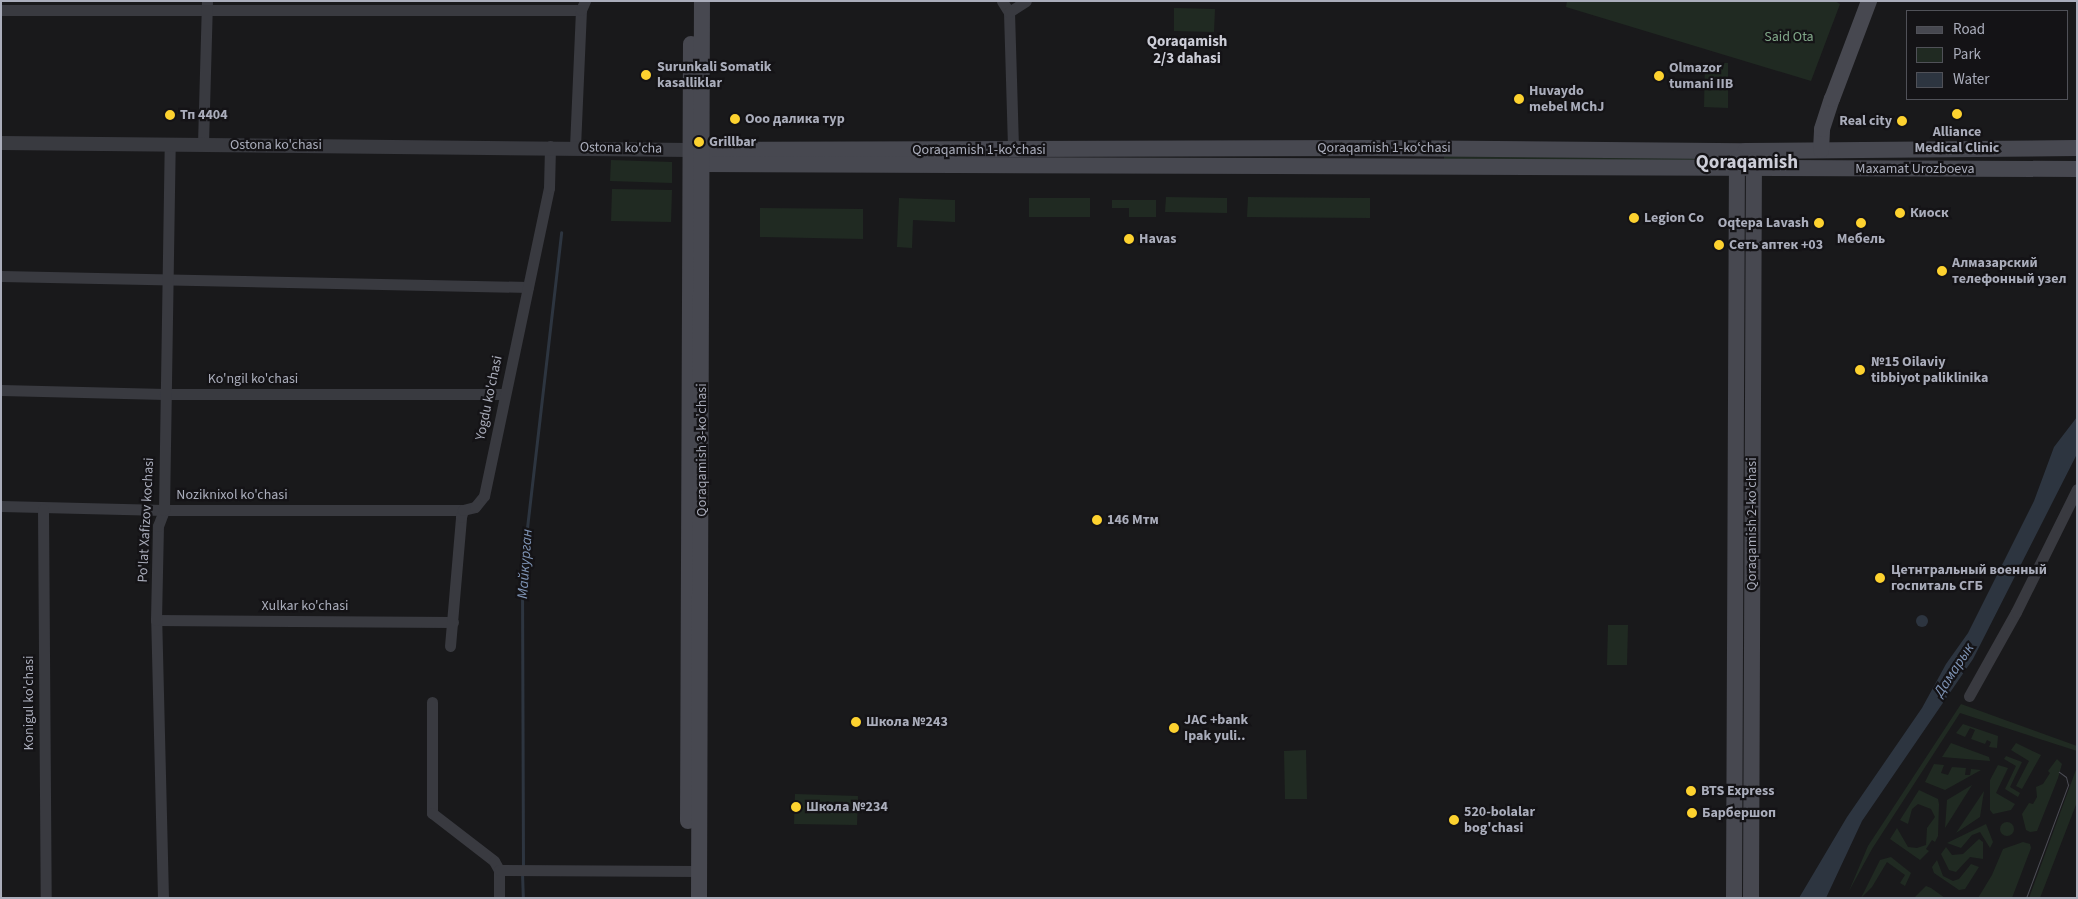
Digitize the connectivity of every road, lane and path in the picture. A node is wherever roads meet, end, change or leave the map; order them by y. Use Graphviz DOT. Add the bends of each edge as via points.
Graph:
graph roads {
  1 [pos="691,1"];
  2 [pos="702,1"];
  3 [pos="1002,1"];
  4 [pos="1026,1"];
  5 [pos="1869,1"];
  6 [pos="207,5"];
  7 [pos="583,6"];
  8 [pos="1,10"];
  9 [pos="1010,12"];
  10 [pos="1,143"];
  11 [pos="170,144"];
  12 [pos="203,144"];
  13 [pos="550,146"];
  14 [pos="574,147"];
  15 [pos="1375,148"];
  16 [pos="2077,148"];
  17 [pos="1013,150"];
  18 [pos="1821,150"];
  19 [pos="1737,151"];
  20 [pos="1754,151"];
  21 [pos="699,154"];
  22 [pos="1376,167"];
  23 [pos="1737,169"];
  24 [pos="1754,169"];
  25 [pos="2077,169"];
  26 [pos="1,276"];
  27 [pos="168,280"];
  28 [pos="528,287"];
  29 [pos="1,390"];
  30 [pos="166,394"];
  31 [pos="505,394"];
  32 [pos="1736,476"];
  33 [pos="1753,476"];
  34 [pos="2077,489"];
  35 [pos="1,506"];
  36 [pos="43,509"];
  37 [pos="164,510"];
  38 [pos="463,510"];
  39 [pos="156,620"];
  40 [pos="453,622"];
  41 [pos="450,646"];
  42 [pos="1969,696"];
  43 [pos="432,702"];
  44 [pos="499,870"];
  45 [pos="694,871"];
  46 [pos="46,898"];
  47 [pos="163,898"];
  48 [pos="499,898"];
  49 [pos="688,898"];
  50 [pos="699,898"];
  51 [pos="1734,898"];
  52 [pos="1751,898"];
  1 -- 21 [label="main road, Qoraqamish 3-ko'chasi"];
  2 -- 21 [label="main road, Qoraqamish 3-ko'chasi"];
  3 -- 9 [label="street"];
  4 -- 9 [label="street"];
  5 -- 18 [label="main road" via="1822,129"];
  6 -- 7 [label="street"];
  6 -- 8 [label="street"];
  6 -- 12 [label="street"];
  7 -- 14 [label="street"];
  9 -- 17 [label="street"];
  10 -- 11 [label="street, Ostona ko'chasi"];
  11 -- 12 [label="street, Ostona ko'chasi"];
  11 -- 27 [label="street, Po'lat Xafizov kochasi"];
  12 -- 13 [label="street, Ostona ko'chasi"];
  13 -- 14 [label="street, Ostona ko'cha"];
  13 -- 28 [label="street, Yogdu ko'chasi" via="549,188"];
  14 -- 21 [label="street, Ostona ko'cha"];
  15 -- 17 [label="main road, Qoraqamish 1-koʻchasi"];
  15 -- 19 [label="main road, Qoraqamish 1-koʻchasi"];
  15 -- 22 [label="main road"];
  16 -- 18 [label="main road, Qoraqamish 1-koʻchasi"];
  17 -- 21 [label="main road, Qoraqamish 1-koʻchasi"];
  18 -- 20 [label="main road, Qoraqamish 1-koʻchasi"];
  19 -- 20 [label="main road, Qoraqamish 1-koʻchasi"];
  19 -- 23 [label="main road, Qoraqamish 2-ko'chasi"];
  20 -- 24 [label="main road, Qoraqamish 2-ko'chasi"];
  21 -- 22 [label="main road, Qoraqamish 1-koʻchasi"];
  21 -- 45 [label="main road, Qoraqamish 3-ko'chasi"];
  22 -- 23 [label="main road, Qoraqamish 1-koʻchasi"];
  23 -- 24 [label="main road, Qoraqamish 1-koʻchasi"];
  23 -- 32 [label="main road, Qoraqamish 2-ko'chasi"];
  24 -- 25 [label="main road, Maxamat Urozboeva"];
  24 -- 33 [label="main road, Qoraqamish 2-ko'chasi"];
  26 -- 27 [label="street"];
  27 -- 28 [label="street"];
  27 -- 30 [label="street, Po'lat Xafizov kochasi"];
  28 -- 31 [label="street, Yogdu ko'chasi"];
  29 -- 30 [label="street, Ko'ngil ko'chasi"];
  30 -- 31 [label="street, Ko'ngil ko'chasi"];
  30 -- 37 [label="street, Po'lat Xafizov kochasi"];
  31 -- 38 [label="street, Yogdu ko'chasi" via="484,496 475,507"];
  32 -- 33 [label="main road"];
  32 -- 51 [label="main road, Qoraqamish 2-ko'chasi"];
  33 -- 52 [label="main road, Qoraqamish 2-ko'chasi"];
  34 -- 42 [label="street" via="2016,612"];
  35 -- 36 [label="street, Noziknixol ko'chasi"];
  36 -- 37 [label="street, Noziknixol ko'chasi"];
  36 -- 46 [label="street, Konigul ko'chasi"];
  37 -- 38 [label="street, Noziknixol ko'chasi"];
  37 -- 39 [label="street, Po'lat Xafizov kochasi" via="158,526"];
  38 -- 40 [label="street"];
  39 -- 40 [label="street, Xulkar ko'chasi"];
  39 -- 47 [label="street, Po'lat Xafizov kochasi"];
  40 -- 41 [label="street"];
  43 -- 44 [label="street" via="432,813 494,860"];
  44 -- 45 [label="street"];
  44 -- 48 [label="street"];
  45 -- 49 [label="main road, Qoraqamish 3-ko'chasi"];
  45 -- 50 [label="main road, Qoraqamish 3-ko'chasi"];
}
